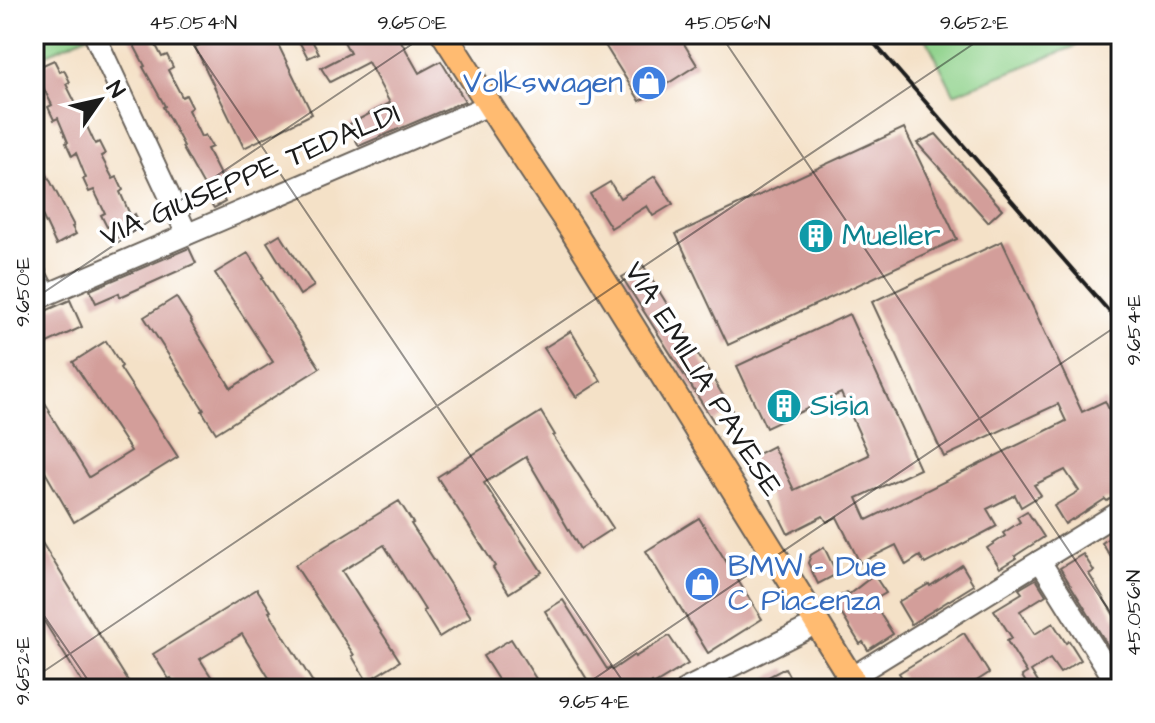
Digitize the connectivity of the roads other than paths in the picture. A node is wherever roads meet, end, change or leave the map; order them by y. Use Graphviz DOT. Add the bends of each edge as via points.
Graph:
graph roads {
  1 [pos="94,34"];
  2 [pos="444,34"];
  3 [pos="489,105"];
  4 [pos="187,234"];
  5 [pos="34,271"];
  6 [pos="40,297"];
  7 [pos="1121,511"];
  8 [pos="1040,561"];
  9 [pos="804,630"];
  10 [pos="847,685"];
  11 [pos="686,689"];
  12 [pos="1120,689"];
  1 -- 4 [label="street"];
  2 -- 3 [label="main road, VIA EMILIA PAVESE"];
  3 -- 4 [label="street, VIA GIUSEPPE TEDALDI"];
  3 -- 9 [label="main road, VIA EMILIA PAVESE" via="542,210"];
  3 -- 10 [label="main road, VIA EMILIA PAVESE" via="571,228"];
  4 -- 6 [label="street, VIA GIUSEPPE TEDALDI"];
  5 -- 6 [label="street"];
  7 -- 8 [label="street"];
  8 -- 10 [label="street"];
  8 -- 12 [label="street"];
  9 -- 10 [label="main road, VIA EMILIA PAVESE"];
  9 -- 11 [label="street"];
}
